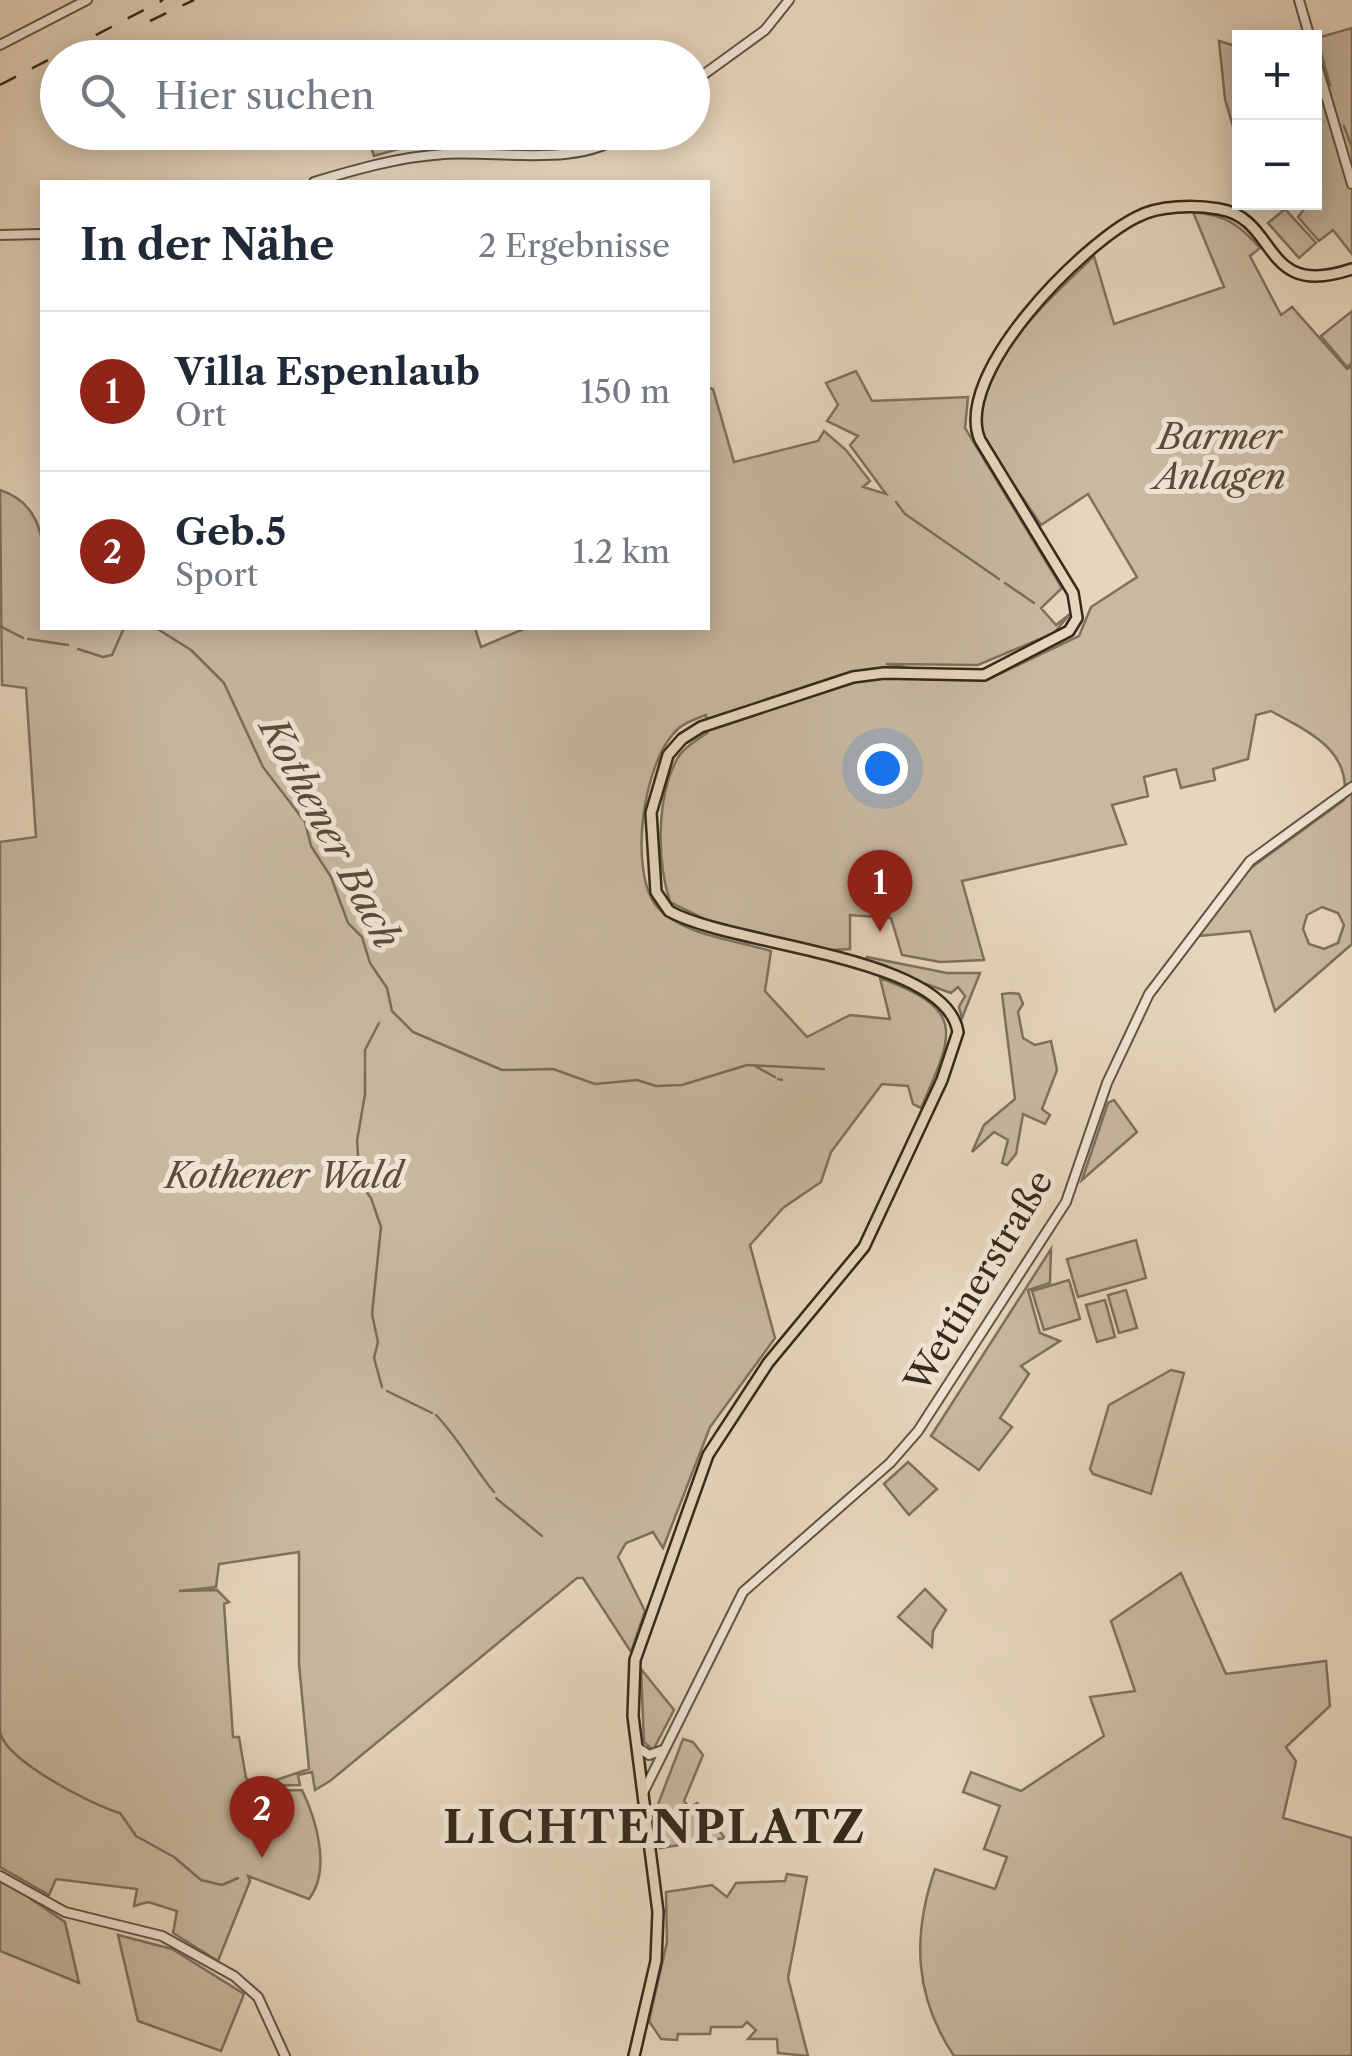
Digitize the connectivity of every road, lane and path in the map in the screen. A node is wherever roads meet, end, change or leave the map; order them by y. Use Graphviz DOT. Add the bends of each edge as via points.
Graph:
graph roads {
  1 [pos="88,0"];
  2 [pos="789,0"];
  3 [pos="1299,0"];
  4 [pos="1308,30"];
  5 [pos="0,45"];
  6 [pos="710,70"];
  7 [pos="1322,82"];
  8 [pos="575,150"];
  9 [pos="321,180"];
  10 [pos="1352,184"];
  11 [pos="40,234"];
  12 [pos="0,235"];
  13 [pos="1352,269"];
  14 [pos="1349,789"];
  15 [pos="638,1747"];
  16 [pos="667,1747"];
  17 [pos="643,1793"];
  18 [pos="0,1876"];
  19 [pos="285,2056"];
  20 [pos="634,2056"];
  1 -- 5 [label="street"];
  2 -- 6 [label="street" via="764,30"];
  3 -- 4 [label="street"];
  7 -- 10 [label="street"];
  8 -- 9 [label="street" via="444,154 385,161"];
  11 -- 12 [label="street"];
  13 -- 15 [label="main road" via="1324,278 1299,274 1236,215 1219,209 1158,210 1126,223 1027,316 991,366 974,412 980,440 1072,593 1077,618 1069,631 984,676 884,673 816,686 701,727 668,755 651,813 651,853 656,892 669,911 906,980 946,1006 958,1032 864,1247 768,1362 708,1454 635,1662"];
  14 -- 16 [label="street, Wettinerstraße" via="1250,861 1149,994 1107,1083 1060,1214 918,1431 743,1592"];
  15 -- 16 [label="street" via="649,1755"];
  15 -- 17 [label="main road"];
  16 -- 17 [label="street, Wettinerstraße"];
  17 -- 20 [label="main road" via="658,1924"];
  18 -- 19 [label="street" via="65,1912 153,1932 234,1976 258,1998"];
}
